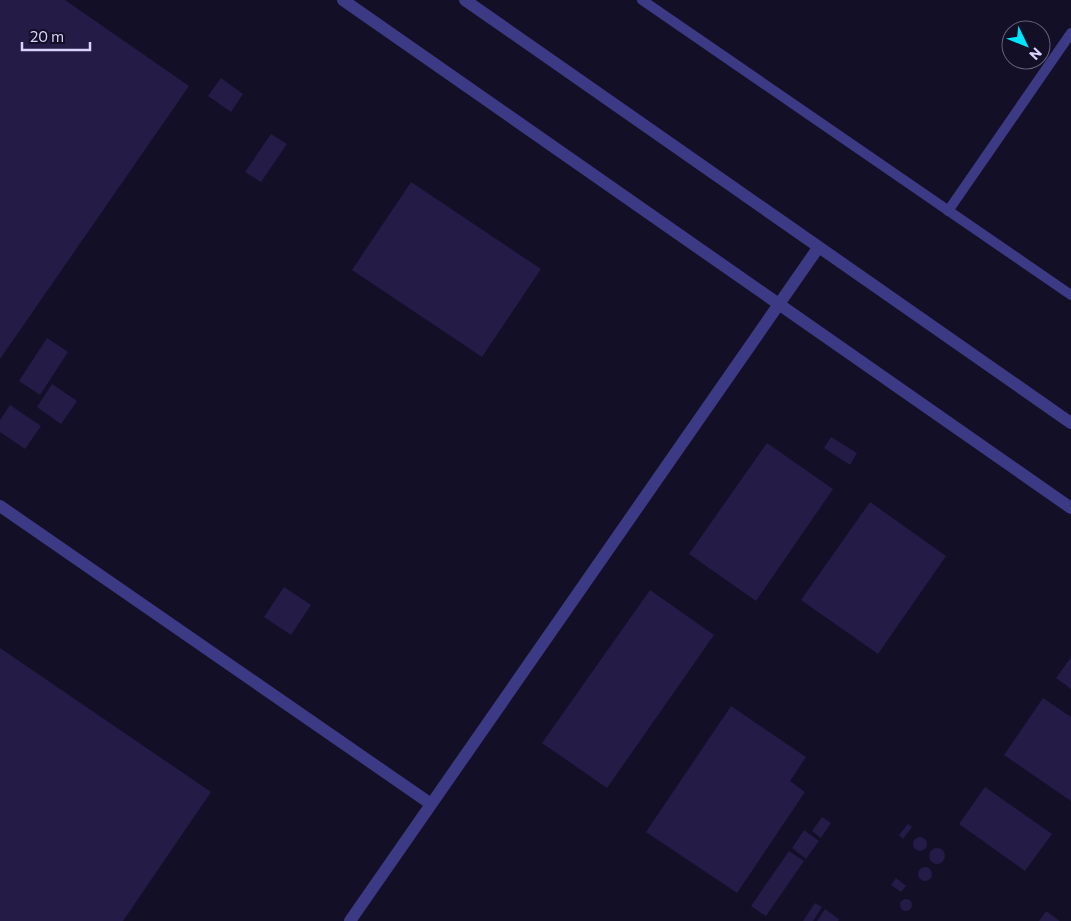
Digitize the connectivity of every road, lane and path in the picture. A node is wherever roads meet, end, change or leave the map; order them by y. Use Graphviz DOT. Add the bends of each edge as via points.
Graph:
graph roads {
  1 [pos="343,0"];
  2 [pos="465,0"];
  3 [pos="642,0"];
  4 [pos="1071,33"];
  5 [pos="948,211"];
  6 [pos="818,248"];
  7 [pos="1071,295"];
  8 [pos="778,303"];
  9 [pos="1071,423"];
  10 [pos="0,506"];
  11 [pos="1071,508"];
  12 [pos="432,804"];
  13 [pos="350,921"];
  1 -- 8 [label="street"];
  2 -- 6 [label="street"];
  3 -- 5 [label="lane"];
  4 -- 5 [label="lane"];
  5 -- 7 [label="lane"];
  6 -- 8 [label="street"];
  6 -- 9 [label="street"];
  8 -- 11 [label="street"];
  8 -- 12 [label="street"];
  10 -- 12 [label="street"];
  12 -- 13 [label="street"];
}
